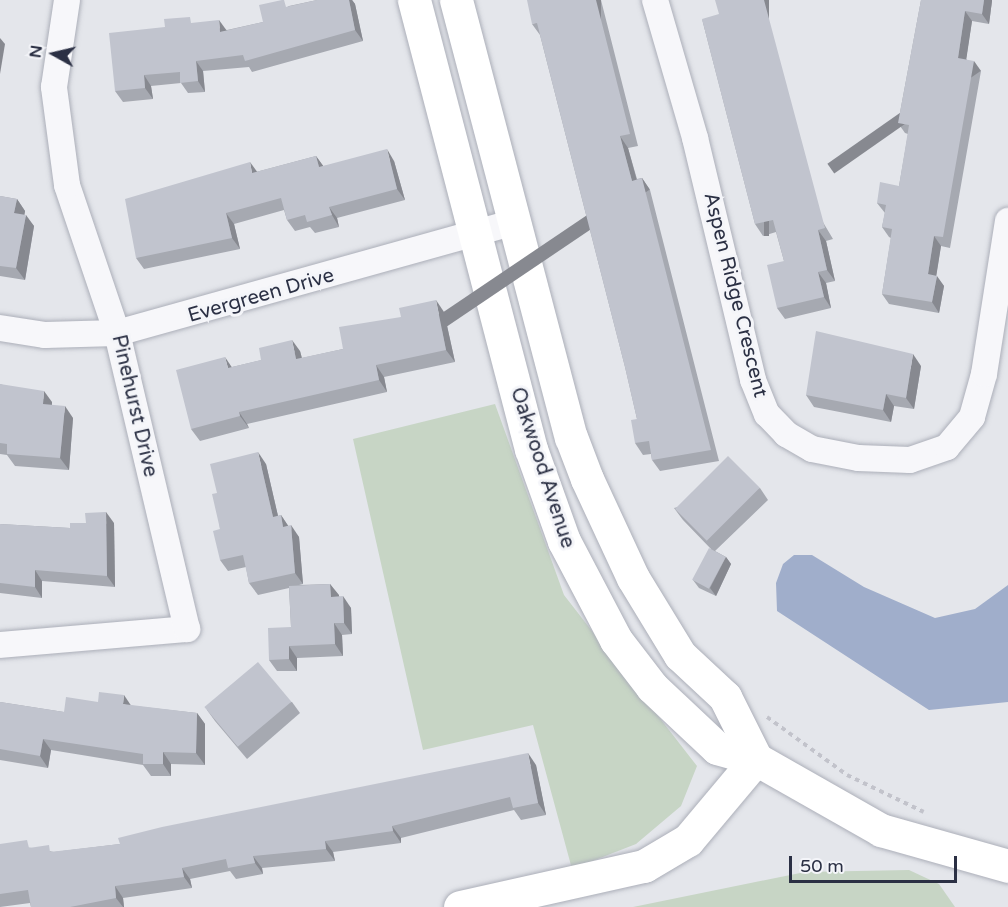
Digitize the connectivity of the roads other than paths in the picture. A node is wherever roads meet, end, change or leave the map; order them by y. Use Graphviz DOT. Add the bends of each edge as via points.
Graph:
graph roads {
  1 [pos="67,0"];
  2 [pos="414,0"];
  3 [pos="456,0"];
  4 [pos="655,0"];
  5 [pos="517,221"];
  6 [pos="1008,221"];
  7 [pos="471,236"];
  8 [pos="0,328"];
  9 [pos="117,333"];
  10 [pos="0,645"];
  11 [pos="756,759"];
  12 [pos="1008,866"];
  13 [pos="460,907"];
  1 -- 9 [label="street, Pinehurst Drive" via="57,47 58,131 67,185"];
  2 -- 7 [label="street, Oakwood Avenue"];
  3 -- 5 [label="street, Oakwood Avenue"];
  4 -- 6 [label="street, Aspen Ridge Crescent" via="695,138 753,380 767,414 786,434 812,449 858,458 910,460 947,447 972,417 984,374"];
  5 -- 7 [label="street, Evergreen Drive"];
  5 -- 11 [label="street, Oakwood Avenue" via="571,436 606,527 680,655 725,697"];
  7 -- 9 [label="street, Evergreen Drive"];
  7 -- 11 [label="street, Oakwood Avenue" via="545,491 591,596 652,687 717,748"];
  8 -- 9 [label="street, Evergreen Drive" via="45,335"];
  9 -- 10 [label="street, Pinehurst Drive" via="188,629"];
  11 -- 12 [label="street" via="881,830"];
  11 -- 13 [label="street" via="688,840 644,866"];
}
